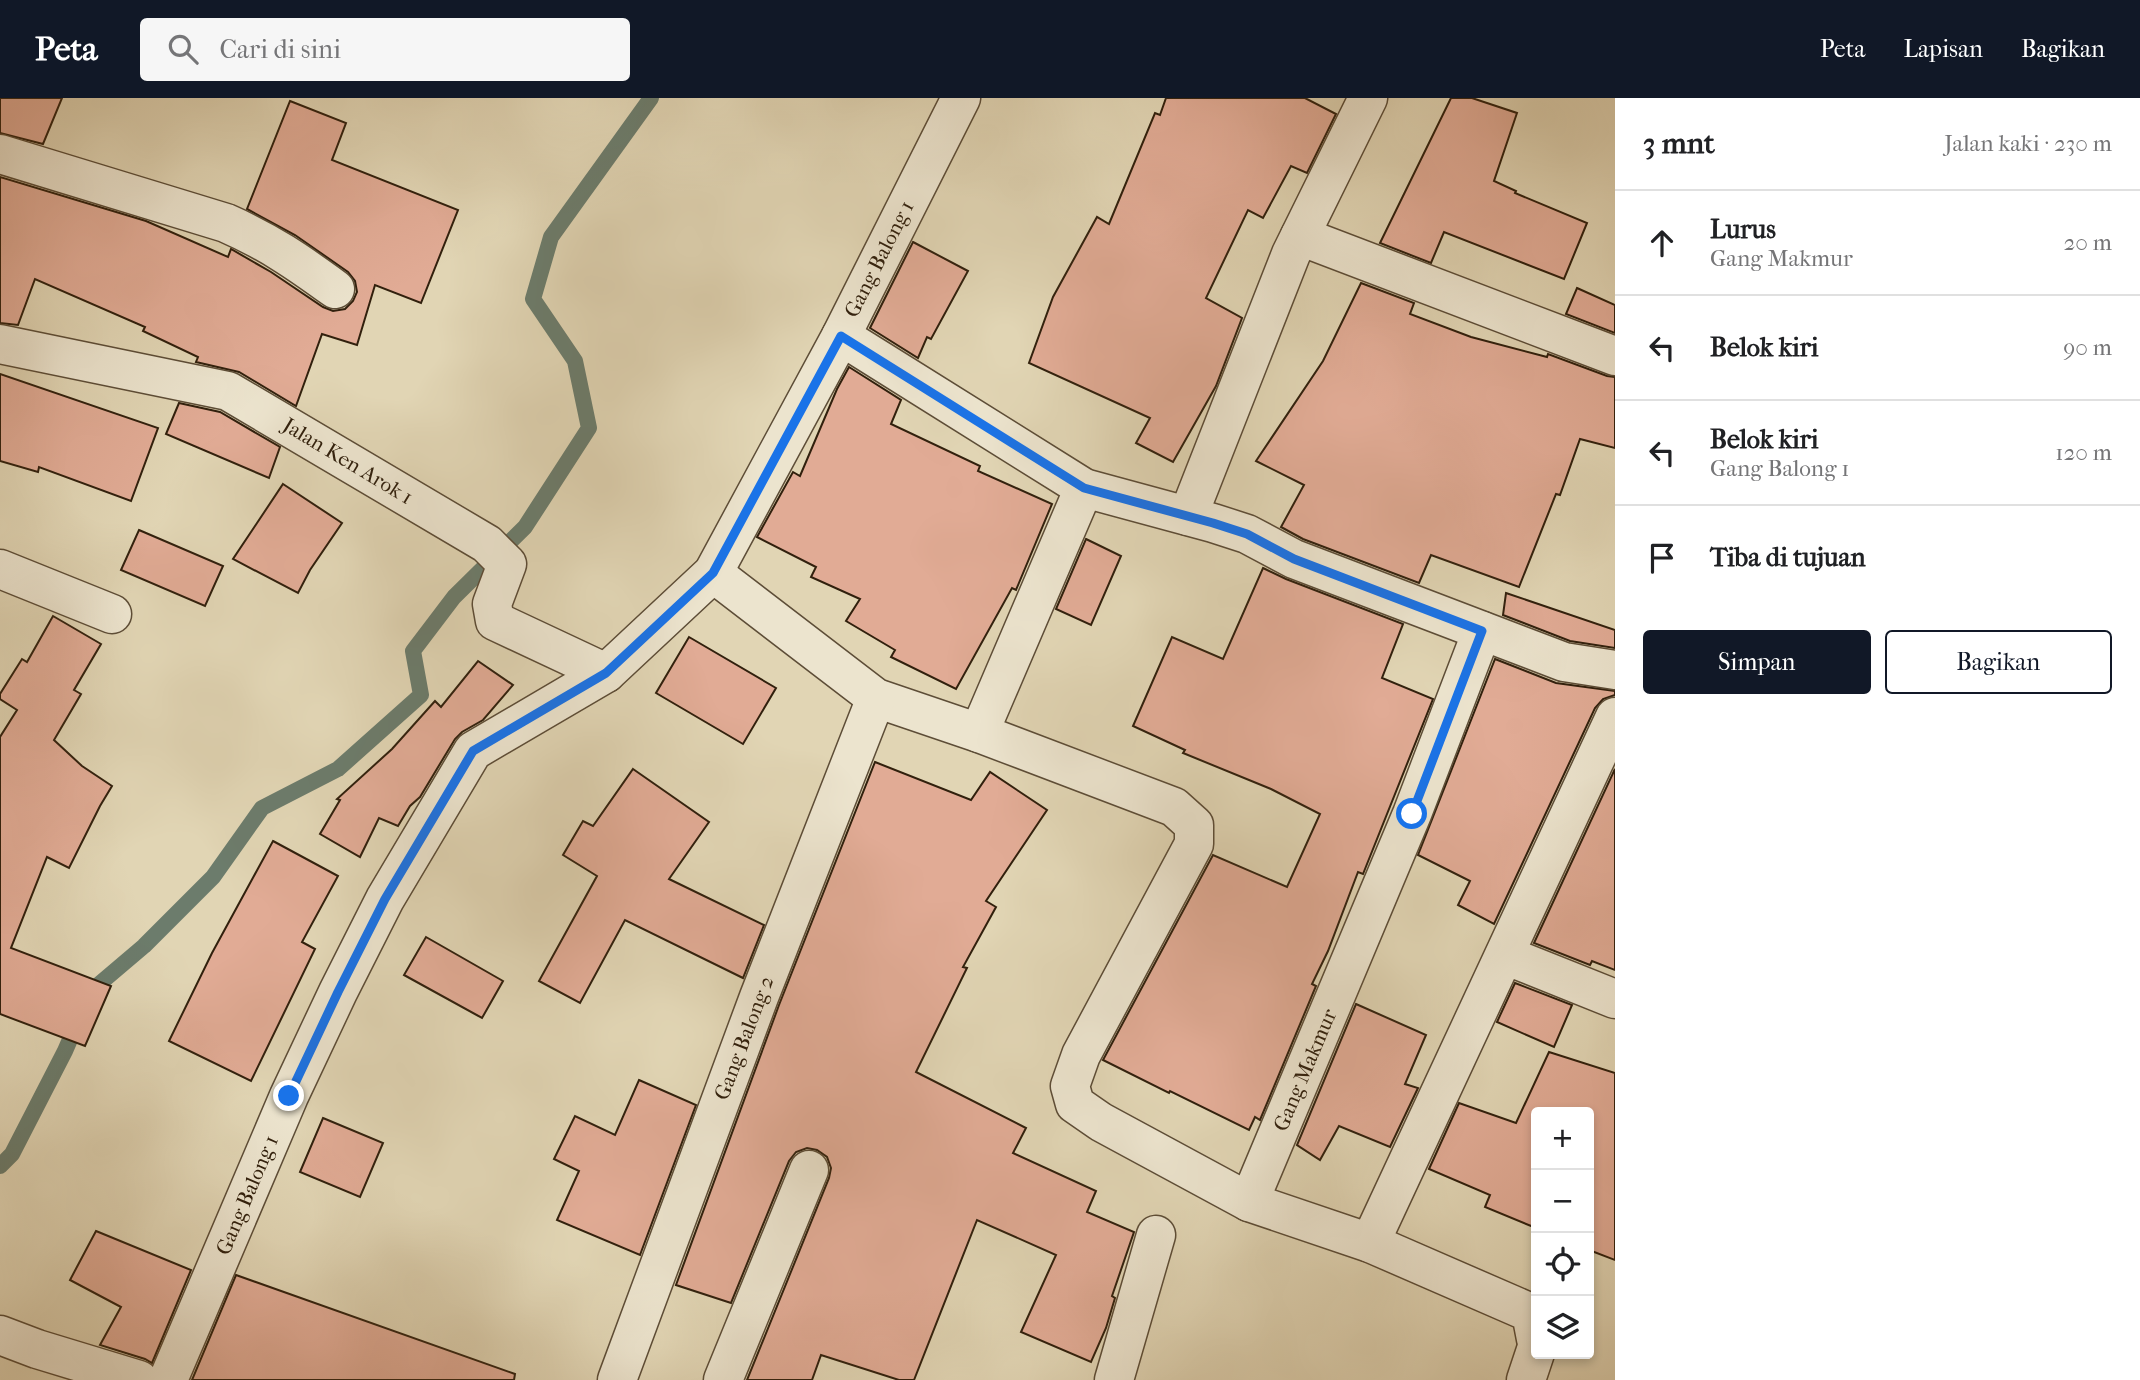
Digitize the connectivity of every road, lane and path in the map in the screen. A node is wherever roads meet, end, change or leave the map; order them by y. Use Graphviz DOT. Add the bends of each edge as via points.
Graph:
graph roads {
  1 [pos="961,98"];
  2 [pos="1368,98"];
  3 [pos="0,154"];
  4 [pos="1300,236"];
  5 [pos="335,289"];
  6 [pos="841,336"];
  7 [pos="0,344"];
  8 [pos="1615,356"];
  9 [pos="1084,488"];
  10 [pos="1188,516"];
  11 [pos="0,569"];
  12 [pos="713,573"];
  13 [pos="112,614"];
  14 [pos="1482,631"];
  15 [pos="1615,670"];
  16 [pos="606,673"];
  17 [pos="876,698"];
  18 [pos="1615,717"];
  19 [pos="979,733"];
  20 [pos="1505,955"];
  21 [pos="1615,999"];
  22 [pos="808,1170"];
  23 [pos="1249,1202"];
  24 [pos="1156,1236"];
  25 [pos="1370,1242"];
  26 [pos="1531,1313"];
  27 [pos="0,1335"];
  28 [pos="1533,1359"];
  29 [pos="139,1380"];
  30 [pos="168,1380"];
  31 [pos="617,1380"];
  32 [pos="723,1380"];
  33 [pos="1114,1380"];
  34 [pos="1526,1380"];
  1 -- 6 [label="street, Gang Balong 1"];
  2 -- 4 [label="street"];
  3 -- 5 [label="street" via="226,223 262,239"];
  4 -- 8 [label="street"];
  4 -- 10 [label="street"];
  6 -- 9 [label="street"];
  6 -- 12 [label="street, Gang Balong 1"];
  7 -- 16 [label="street, Jalan Ken Arok 1" via="228,391 497,554 492,604 495,621"];
  9 -- 10 [label="street"];
  9 -- 19 [label="street"];
  10 -- 14 [label="street" via="1247,534 1294,559"];
  11 -- 13 [label="street"];
  12 -- 16 [label="street, Gang Balong 1"];
  12 -- 17 [label="street"];
  14 -- 15 [label="street" via="1564,662"];
  14 -- 23 [label="street, Gang Makmur" via="1412,814"];
  16 -- 30 [label="street, Gang Balong 1" via="473,751 385,899 338,992"];
  17 -- 19 [label="street"];
  17 -- 31 [label="street, Gang Balong 2"];
  18 -- 20 [label="street"];
  19 -- 23 [label="street" via="1174,807 1194,825 1194,844 1081,1055 1070,1086 1075,1104 1101,1122"];
  20 -- 21 [label="street"];
  20 -- 25 [label="street"];
  22 -- 32 [label="street"];
  23 -- 25 [label="street"];
  24 -- 33 [label="street"];
  25 -- 26 [label="street"];
  27 -- 29 [label="street"];
  28 -- 34 [label="street"];
}
